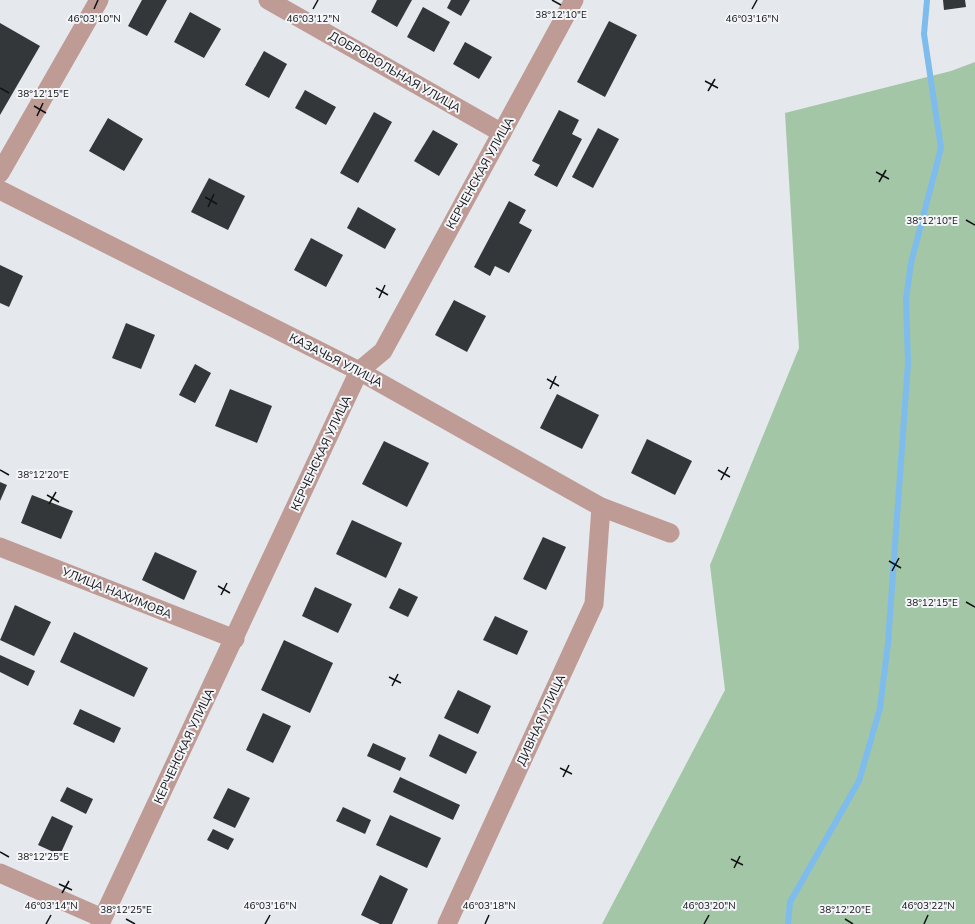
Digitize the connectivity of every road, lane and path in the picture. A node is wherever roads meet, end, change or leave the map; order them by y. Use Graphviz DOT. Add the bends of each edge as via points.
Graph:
graph roads {
  1 [pos="99,0"];
  2 [pos="268,0"];
  3 [pos="574,0"];
  4 [pos="502,133"];
  5 [pos="0,173"];
  6 [pos="0,190"];
  7 [pos="359,371"];
  8 [pos="601,507"];
  9 [pos="670,533"];
  10 [pos="0,547"];
  11 [pos="234,639"];
  12 [pos="0,873"];
  13 [pos="101,921"];
  14 [pos="447,924"];
  1 -- 5 [label="street"];
  2 -- 4 [label="street, ДОБРОВОЛЬНАЯ УЛИЦА"];
  3 -- 4 [label="street, КЕРЧЕНСКАЯ УЛИЦА"];
  4 -- 7 [label="street, КЕРЧЕНСКАЯ УЛИЦА" via="383,351"];
  6 -- 7 [label="street, КАЗАЧЬЯ УЛИЦА"];
  7 -- 8 [label="street, КАЗАЧЬЯ УЛИЦА"];
  7 -- 11 [label="street, КЕРЧЕНСКАЯ УЛИЦА"];
  8 -- 9 [label="street, КАЗАЧЬЯ УЛИЦА"];
  8 -- 14 [label="street, ДИВНАЯ УЛИЦА" via="594,604"];
  10 -- 11 [label="street, УЛИЦА НАХИМОВА"];
  11 -- 13 [label="street, КЕРЧЕНСКАЯ УЛИЦА"];
  12 -- 13 [label="street"];
}
